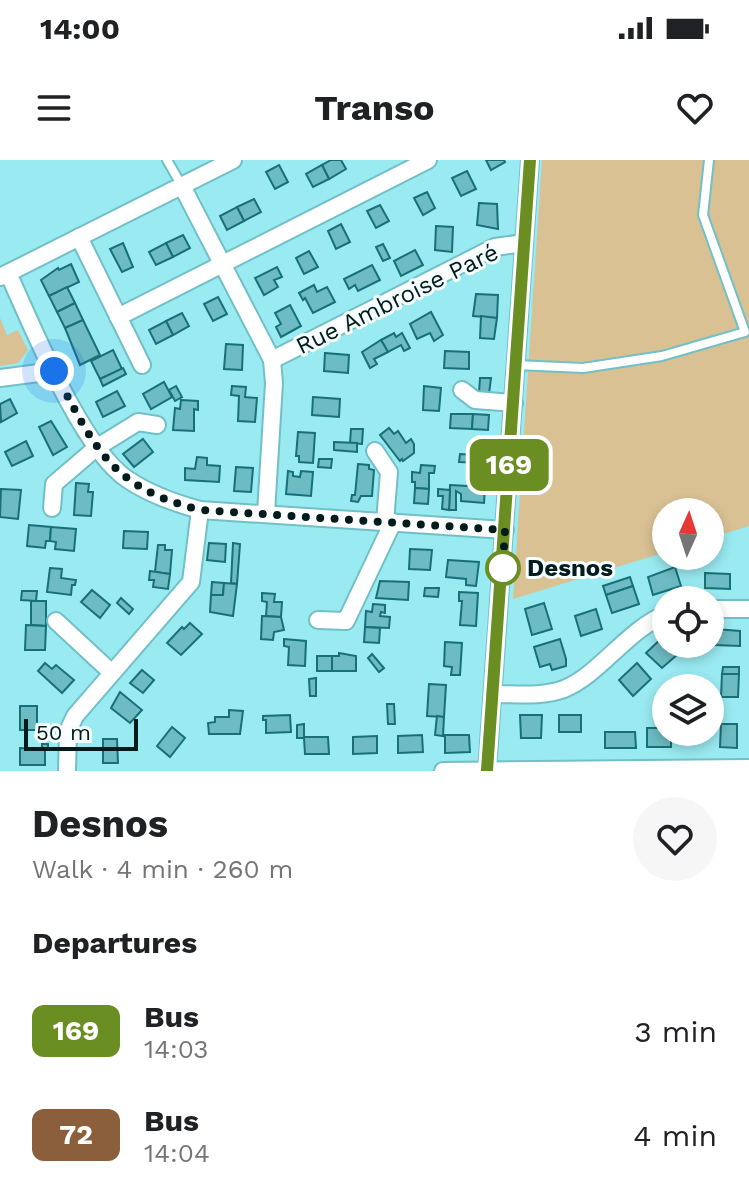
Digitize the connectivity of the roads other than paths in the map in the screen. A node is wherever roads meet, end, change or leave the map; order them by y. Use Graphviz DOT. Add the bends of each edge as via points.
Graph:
graph roads {
  1 [pos="167,160"];
  2 [pos="233,160"];
  3 [pos="428,160"];
  4 [pos="530,160"];
  5 [pos="709,160"];
  6 [pos="182,186"];
  7 [pos="79,237"];
  8 [pos="524,243"];
  9 [pos="221,265"];
  10 [pos="4,275"];
  11 [pos="118,317"];
  12 [pos="272,360"];
  13 [pos="142,365"];
  14 [pos="516,365"];
  15 [pos="54,371"];
  16 [pos="0,378"];
  17 [pos="462,390"];
  18 [pos="514,403"];
  19 [pos="157,425"];
  20 [pos="96,448"];
  21 [pos="375,451"];
  22 [pos="52,508"];
  23 [pos="200,510"];
  24 [pos="266,513"];
  25 [pos="389,522"];
  26 [pos="505,530"];
  27 [pos="724,609"];
  28 [pos="749,609"];
  29 [pos="318,620"];
  30 [pos="652,620"];
  31 [pos="56,621"];
  32 [pos="112,673"];
  33 [pos="494,694"];
  34 [pos="749,768"];
  35 [pos="487,770"];
  36 [pos="67,771"];
  37 [pos="443,771"];
  1 -- 6 [label="lane"];
  2 -- 6 [label="street"];
  3 -- 9 [label="street"];
  4 -- 8 [label="street"];
  5 -- 14 [label="lane" via="703,215 745,332 662,356 583,368"];
  6 -- 7 [label="street"];
  6 -- 9 [label="street"];
  7 -- 10 [label="street"];
  7 -- 11 [label="street"];
  8 -- 12 [label="street, Rue Ambroise Paré" via="495,247"];
  8 -- 14 [label="street"];
  9 -- 11 [label="street"];
  9 -- 12 [label="street"];
  10 -- 15 [label="street"];
  11 -- 13 [label="street"];
  12 -- 24 [label="street"];
  14 -- 18 [label="street"];
  15 -- 16 [label="street"];
  15 -- 20 [label="street"];
  17 -- 18 [label="street" via="475,400"];
  18 -- 26 [label="street"];
  19 -- 20 [label="street" via="138,422"];
  20 -- 22 [label="street" via="54,484"];
  20 -- 23 [label="street" via="125,478 169,502"];
  21 -- 25 [label="street" via="389,472"];
  23 -- 24 [label="street"];
  23 -- 32 [label="street" via="191,582"];
  24 -- 25 [label="street"];
  25 -- 26 [label="street"];
  25 -- 29 [label="street" via="346,621"];
  26 -- 33 [label="street"];
  27 -- 28 [label="street"];
  30 -- 33 [label="street" via="564,688 531,695"];
  31 -- 32 [label="street"];
  32 -- 36 [label="street" via="68,731"];
  33 -- 35 [label="street"];
  34 -- 35 [label="street"];
  35 -- 37 [label="street"];
}
